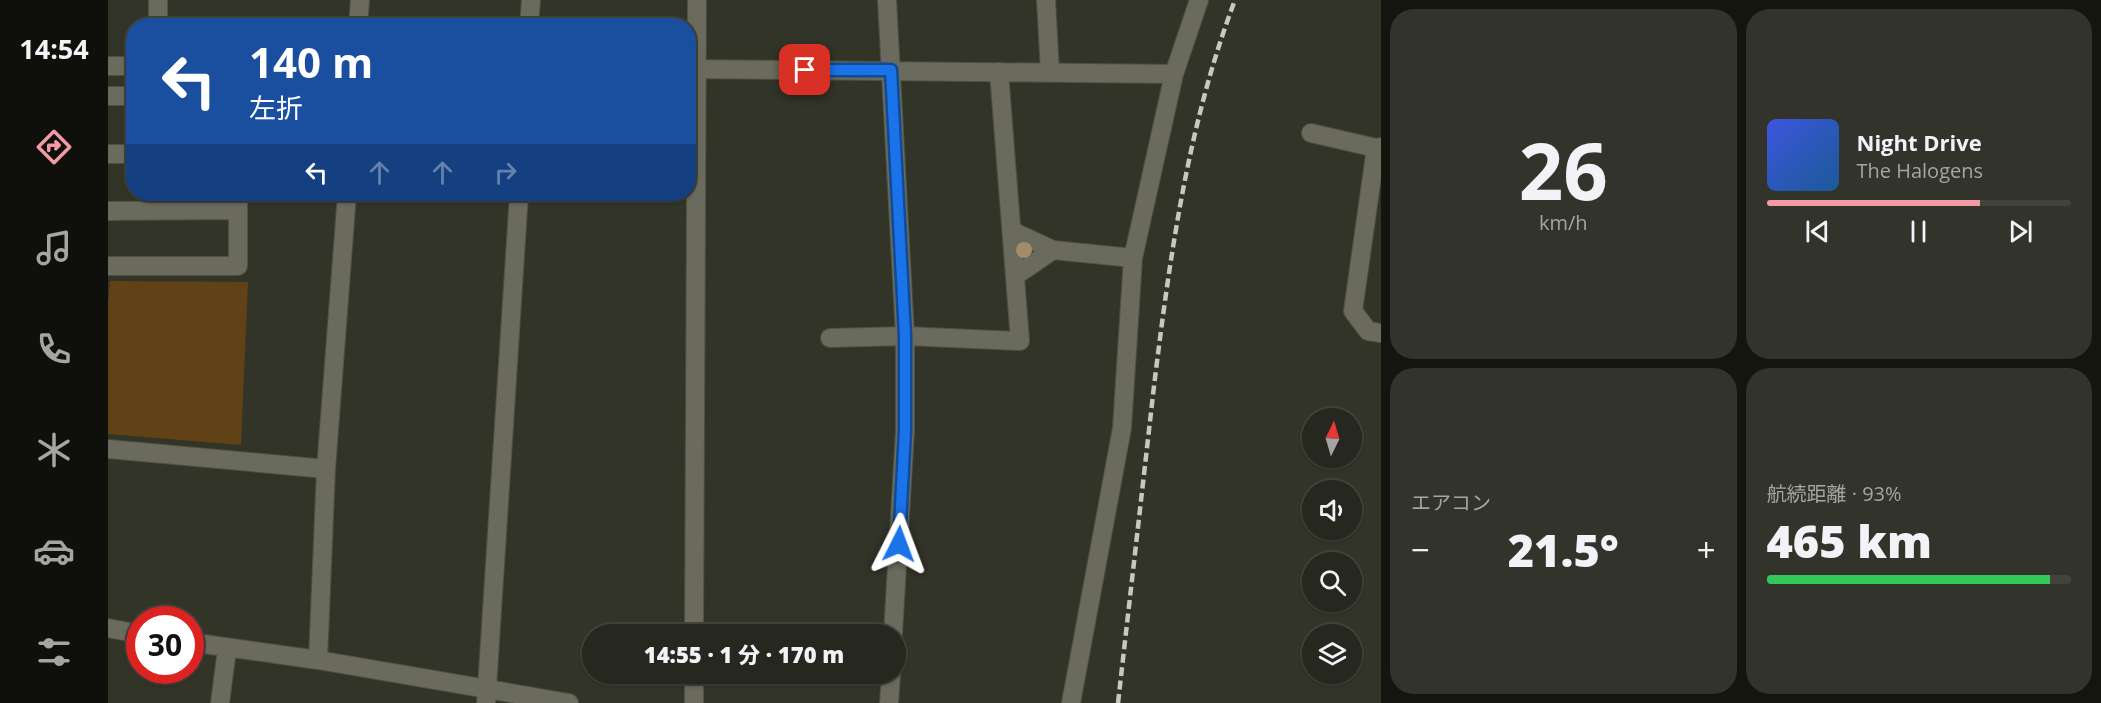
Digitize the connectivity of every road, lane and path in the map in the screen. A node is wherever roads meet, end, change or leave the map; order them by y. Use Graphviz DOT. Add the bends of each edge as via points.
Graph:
graph roads {
  1 [pos="158,0"];
  2 [pos="360,0"];
  3 [pos="531,0"];
  4 [pos="697,0"];
  5 [pos="887,0"];
  6 [pos="1046,0"];
  7 [pos="1199,0"];
  8 [pos="158,18"];
  9 [pos="359,18"];
  10 [pos="530,18"];
  11 [pos="696,18"];
  12 [pos="108,66"];
  13 [pos="126,66"];
  14 [pos="696,69"];
  15 [pos="891,70"];
  16 [pos="999,72"];
  17 [pos="1050,72"];
  18 [pos="1174,74"];
  19 [pos="108,96"];
  20 [pos="126,96"];
  21 [pos="1311,133"];
  22 [pos="1379,147"];
  23 [pos="108,154"];
  24 [pos="126,154"];
  25 [pos="346,201"];
  26 [pos="519,201"];
  27 [pos="692,201"];
  28 [pos="238,202"];
  29 [pos="108,211"];
  30 [pos="1012,231"];
  31 [pos="1053,250"];
  32 [pos="1133,258"];
  33 [pos="108,266"];
  34 [pos="1016,276"];
  35 [pos="1381,333"];
  36 [pos="905,336"];
  37 [pos="830,338"];
  38 [pos="108,449"];
  39 [pos="326,469"];
  40 [pos="694,624"];
  41 [pos="894,624"];
  42 [pos="108,628"];
  43 [pos="126,631"];
  44 [pos="204,645"];
  45 [pos="227,649"];
  46 [pos="318,660"];
  47 [pos="694,684"];
  48 [pos="890,684"];
  49 [pos="487,696"];
  50 [pos="220,703"];
  51 [pos="569,703"];
  52 [pos="694,703"];
  53 [pos="889,703"];
  54 [pos="1071,703"];
  1 -- 8 [label="street"];
  2 -- 9 [label="street"];
  3 -- 10 [label="street"];
  4 -- 11 [label="street"];
  5 -- 15 [label="street"];
  6 -- 17 [label="street"];
  7 -- 18 [label="street"];
  12 -- 13 [label="street"];
  14 -- 15 [label="street"];
  15 -- 16 [label="street"];
  15 -- 36 [label="street"];
  16 -- 17 [label="street"];
  16 -- 30 [label="street"];
  17 -- 18 [label="street"];
  18 -- 32 [label="street"];
  19 -- 20 [label="street"];
  21 -- 22 [label="street"];
  22 -- 35 [label="street" via="1353,311 1368,331"];
  23 -- 24 [label="street"];
  25 -- 39 [label="street"];
  26 -- 49 [label="street"];
  27 -- 40 [label="street"];
  28 -- 29 [label="street"];
  28 -- 33 [label="street" via="238,266"];
  30 -- 31 [label="street"];
  30 -- 34 [label="street"];
  31 -- 32 [label="street"];
  31 -- 34 [label="street"];
  32 -- 54 [label="street" via="1122,428"];
  34 -- 36 [label="street" via="1020,341"];
  36 -- 37 [label="street"];
  36 -- 41 [label="street" via="905,431"];
  38 -- 39 [label="street"];
  39 -- 46 [label="street"];
  42 -- 43 [label="street"];
  44 -- 45 [label="street"];
  45 -- 46 [label="street"];
  45 -- 50 [label="street"];
  46 -- 49 [label="street"];
  47 -- 52 [label="street"];
  48 -- 53 [label="street"];
  49 -- 51 [label="street"];
}
